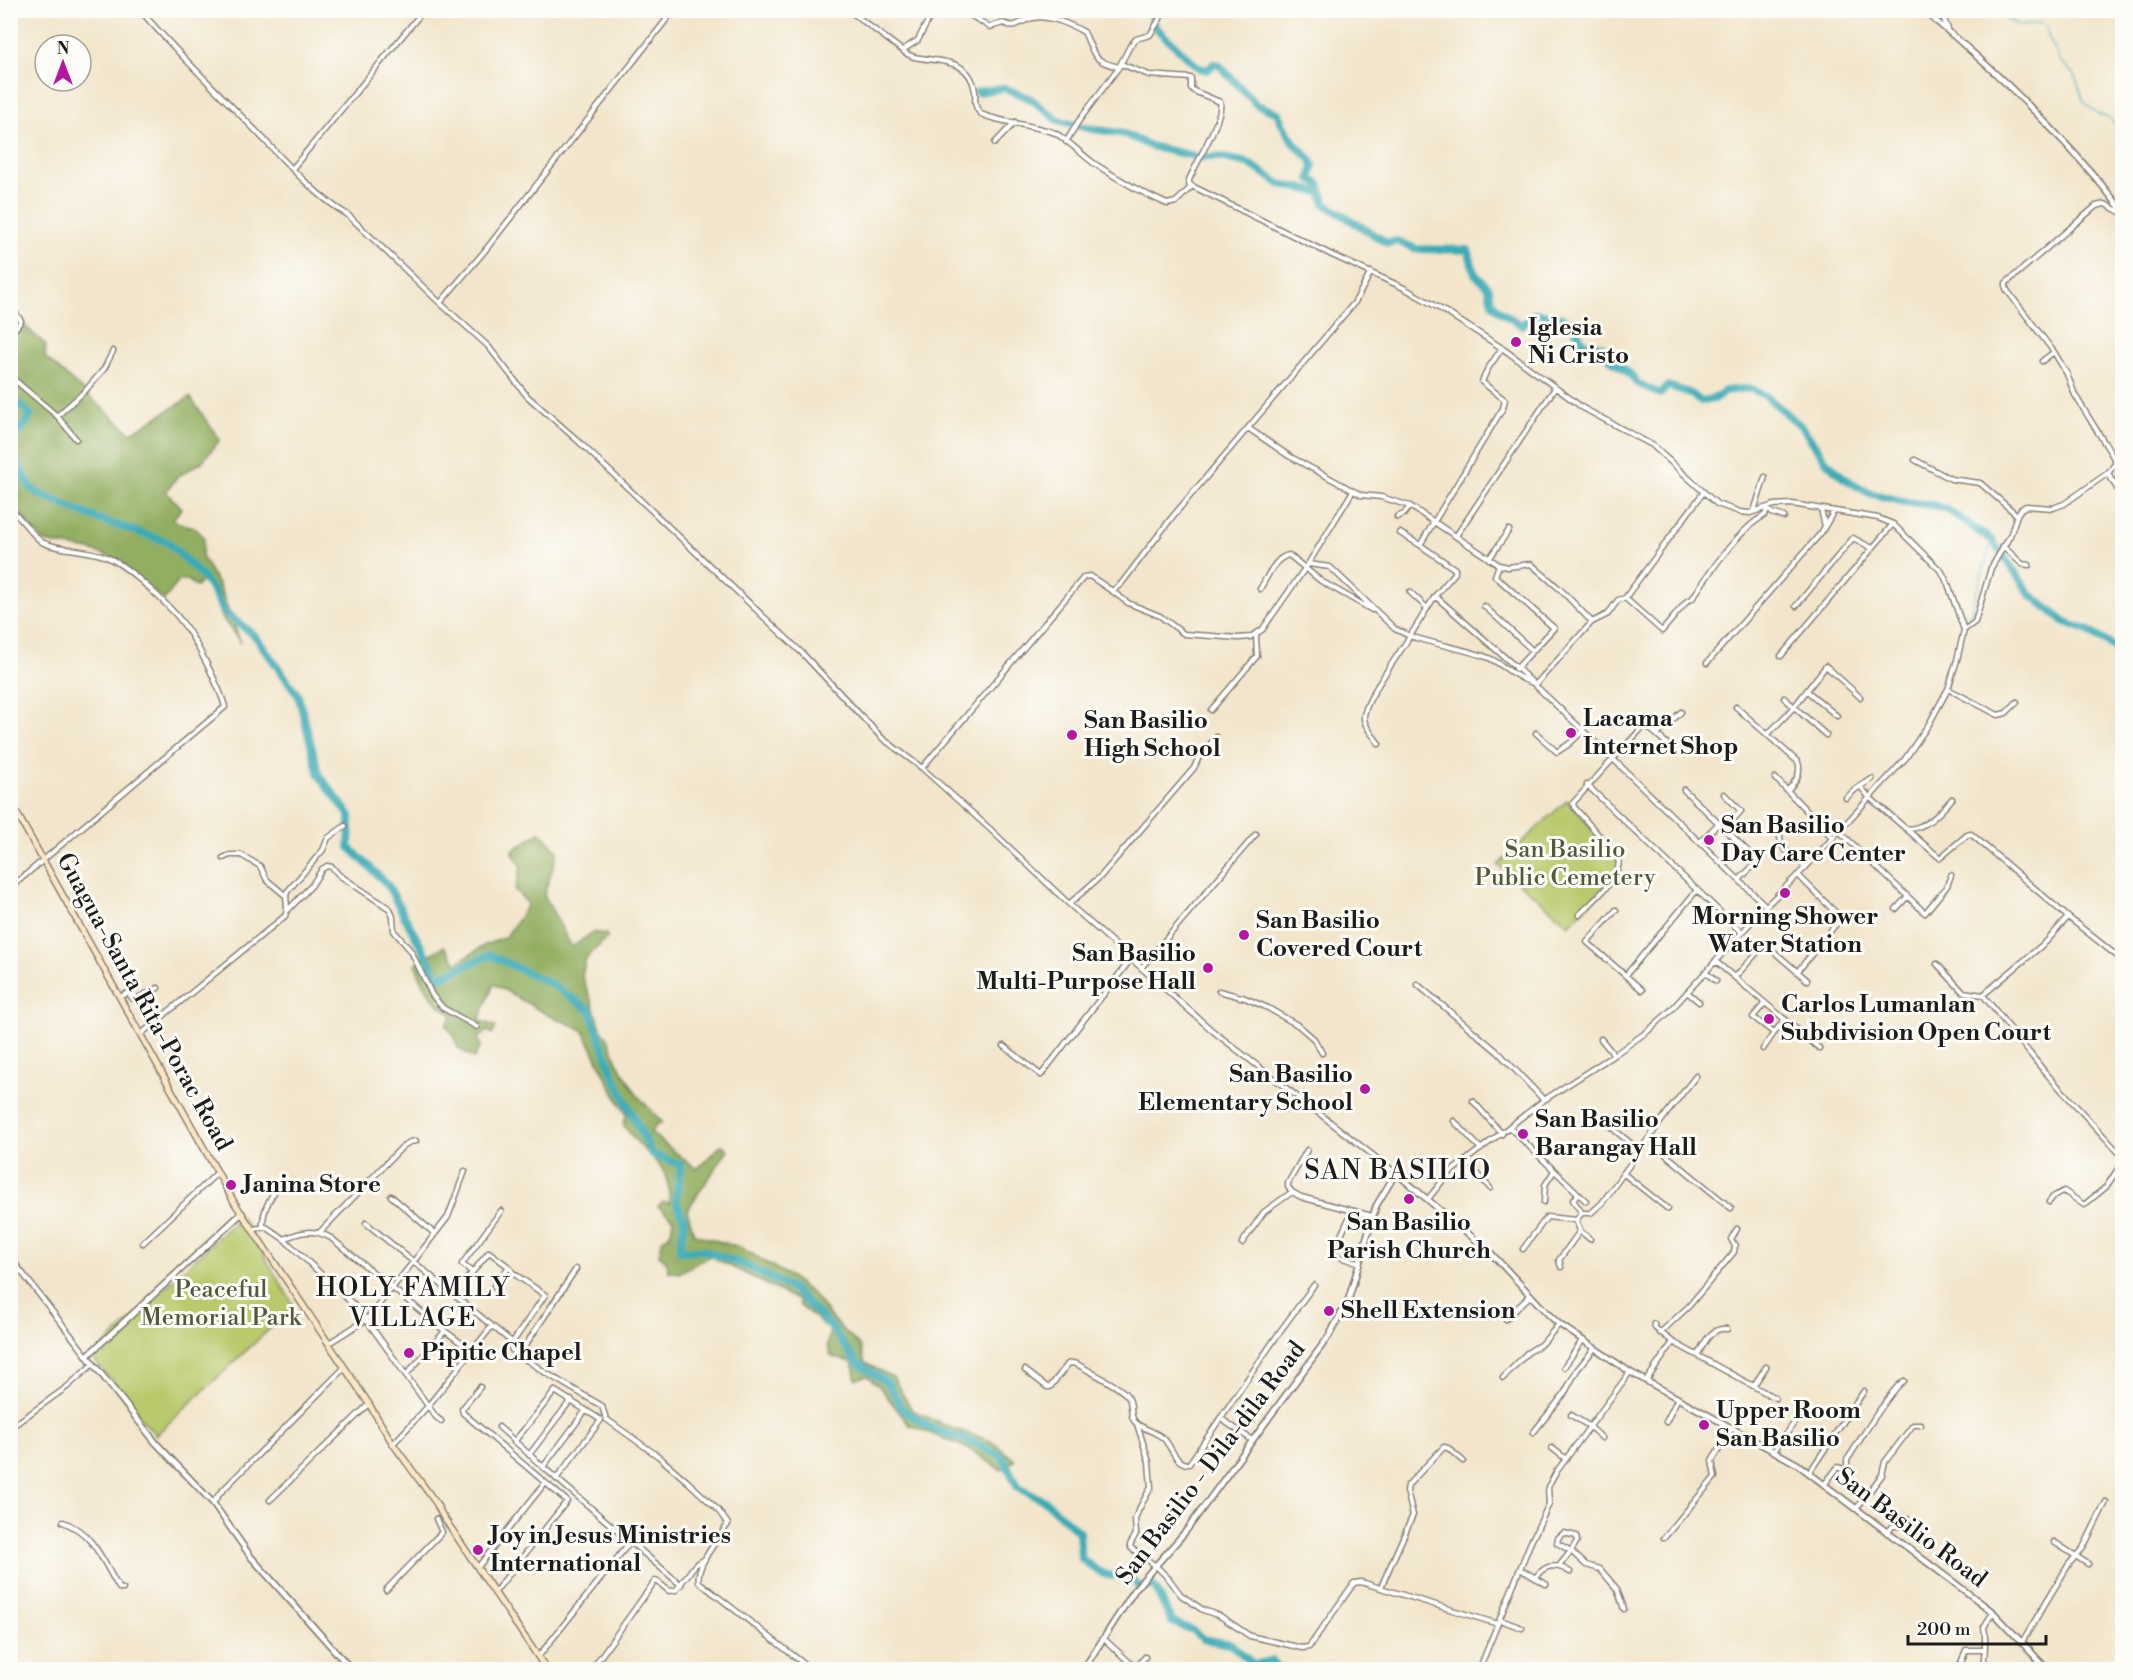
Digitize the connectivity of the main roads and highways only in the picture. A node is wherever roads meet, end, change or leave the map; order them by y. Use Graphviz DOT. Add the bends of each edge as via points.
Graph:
graph roads {
  1 [pos="10,801"];
  2 [pos="547,1670"];
  1 -- 2 [label="main road, Guagua-Santa Rita-Porac Road" via="242,1213"];
}
